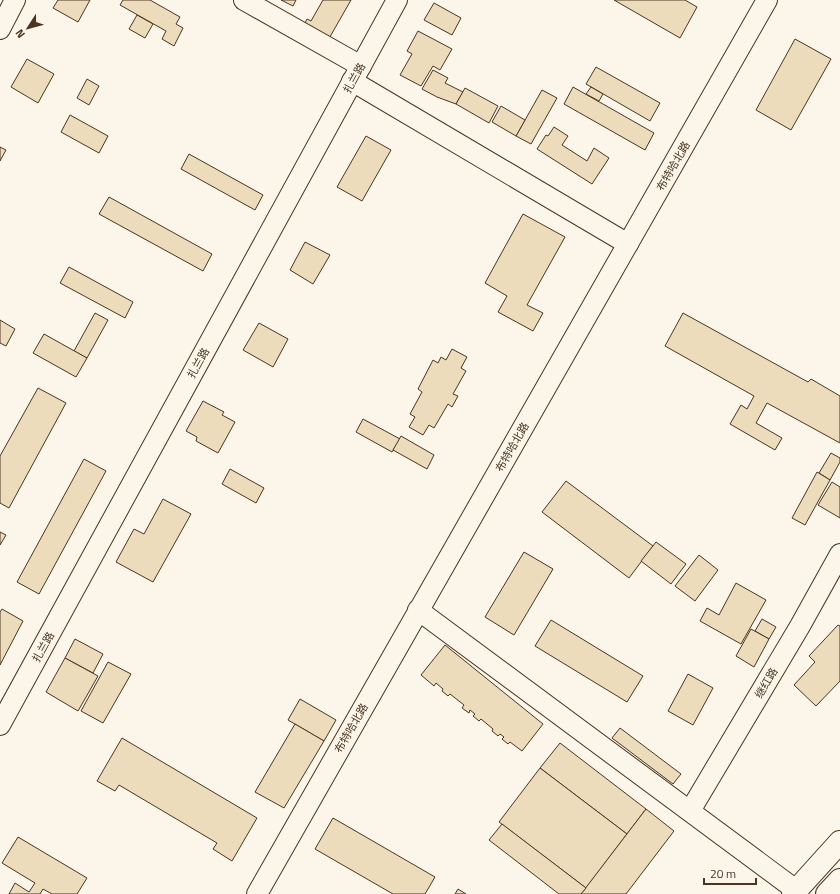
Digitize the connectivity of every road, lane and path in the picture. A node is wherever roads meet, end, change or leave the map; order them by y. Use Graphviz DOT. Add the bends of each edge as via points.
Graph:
graph roads {
  1 [pos="15,0"];
  2 [pos="244,0"];
  3 [pos="397,0"];
  4 [pos="767,0"];
  5 [pos="0,29"];
  6 [pos="357,74"];
  7 [pos="628,244"];
  8 [pos="840,554"];
  9 [pos="418,610"];
  10 [pos="0,725"];
  11 [pos="690,811"];
  12 [pos="840,842"];
  13 [pos="840,880"];
  14 [pos="795,892"];
  15 [pos="257,894"];
  16 [pos="827,894"];
  1 -- 5 [label="street"];
  2 -- 6 [label="street"];
  3 -- 6 [label="street, 扎兰路"];
  4 -- 7 [label="street, 布特哈北路"];
  6 -- 7 [label="street"];
  6 -- 10 [label="street, 扎兰路"];
  7 -- 9 [label="street, 布特哈北路"];
  8 -- 11 [label="street, 继红路"];
  9 -- 11 [label="street"];
  9 -- 15 [label="street, 布特哈北路"];
  11 -- 14 [label="street"];
  12 -- 14 [label="main road"];
  13 -- 16 [label="main road"];
}
